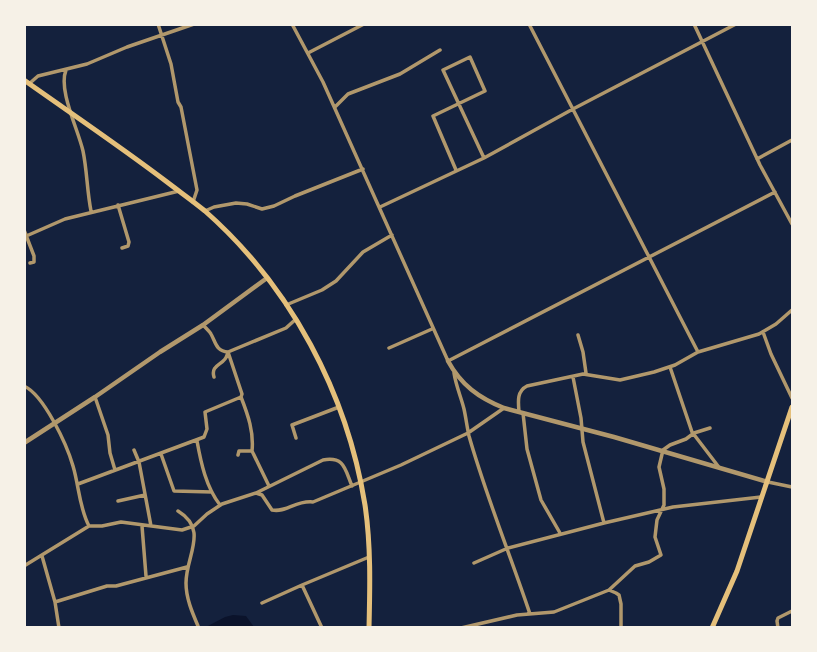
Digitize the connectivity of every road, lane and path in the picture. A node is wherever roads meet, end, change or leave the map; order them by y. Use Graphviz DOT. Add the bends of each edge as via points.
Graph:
graph roads {
  1 [pos="158,24"];
  2 [pos="194,24"];
  3 [pos="292,24"];
  4 [pos="364,24"];
  5 [pos="529,24"];
  6 [pos="694,24"];
  7 [pos="736,24"];
  8 [pos="160,35"];
  9 [pos="701,42"];
  10 [pos="440,50"];
  11 [pos="308,53"];
  12 [pos="66,70"];
  13 [pos="27,82"];
  14 [pos="459,104"];
  15 [pos="334,107"];
  16 [pos="573,109"];
  17 [pos="71,112"];
  18 [pos="793,140"];
  19 [pos="484,158"];
  20 [pos="757,159"];
  21 [pos="363,169"];
  22 [pos="457,171"];
  23 [pos="179,191"];
  24 [pos="775,192"];
  25 [pos="193,202"];
  26 [pos="118,205"];
  27 [pos="380,207"];
  28 [pos="91,211"];
  29 [pos="205,211"];
  30 [pos="793,224"];
  31 [pos="24,230"];
  32 [pos="392,235"];
  33 [pos="26,237"];
  34 [pos="122,248"];
  35 [pos="649,258"];
  36 [pos="30,264"];
  37 [pos="267,278"];
  38 [pos="286,304"];
  39 [pos="793,310"];
  40 [pos="296,319"];
  41 [pos="203,325"];
  42 [pos="433,329"];
  43 [pos="763,332"];
  44 [pos="578,335"];
  45 [pos="389,348"];
  46 [pos="228,352"];
  47 [pos="698,352"];
  48 [pos="448,362"];
  49 [pos="670,367"];
  50 [pos="454,373"];
  51 [pos="586,374"];
  52 [pos="214,377"];
  53 [pos="573,377"];
  54 [pos="24,386"];
  55 [pos="95,397"];
  56 [pos="241,397"];
  57 [pos="793,398"];
  58 [pos="339,407"];
  59 [pos="793,407"];
  60 [pos="504,408"];
  61 [pos="521,413"];
  62 [pos="54,424"];
  63 [pos="710,428"];
  64 [pos="582,429"];
  65 [pos="468,433"];
  66 [pos="694,433"];
  67 [pos="296,438"];
  68 [pos="197,441"];
  69 [pos="24,443"];
  70 [pos="134,450"];
  71 [pos="663,450"];
  72 [pos="251,451"];
  73 [pos="161,454"];
  74 [pos="238,454"];
  75 [pos="139,462"];
  76 [pos="718,466"];
  77 [pos="115,470"];
  78 [pos="360,482"];
  79 [pos="768,482"];
  80 [pos="78,484"];
  81 [pos="269,486"];
  82 [pos="352,486"];
  83 [pos="793,488"];
  84 [pos="212,492"];
  85 [pos="256,493"];
  86 [pos="145,495"];
  87 [pos="763,497"];
  88 [pos="118,502"];
  89 [pos="220,505"];
  90 [pos="663,510"];
  91 [pos="178,511"];
  92 [pos="604,523"];
  93 [pos="89,526"];
  94 [pos="142,526"];
  95 [pos="151,527"];
  96 [pos="193,527"];
  97 [pos="560,534"];
  98 [pos="508,548"];
  99 [pos="42,556"];
  100 [pos="369,557"];
  101 [pos="474,563"];
  102 [pos="24,566"];
  103 [pos="187,567"];
  104 [pos="146,577"];
  105 [pos="302,585"];
  106 [pos="609,590"];
  107 [pos="55,602"];
  108 [pos="262,603"];
  109 [pos="793,611"];
  110 [pos="530,614"];
  111 [pos="198,626"];
  112 [pos="59,628"];
  113 [pos="322,628"];
  114 [pos="369,628"];
  115 [pos="461,628"];
  116 [pos="621,628"];
  117 [pos="712,628"];
  118 [pos="778,628"];
  1 -- 8 [label="street"];
  2 -- 8 [label="street"];
  3 -- 11 [label="street"];
  4 -- 11 [label="street"];
  5 -- 16 [label="street"];
  6 -- 9 [label="street"];
  7 -- 9 [label="street"];
  8 -- 12 [label="street"];
  8 -- 25 [label="street" via="181,107 197,190"];
  9 -- 16 [label="street"];
  9 -- 20 [label="street"];
  10 -- 15 [label="street" via="400,74 342,97"];
  11 -- 15 [label="street"];
  12 -- 13 [label="street"];
  12 -- 17 [label="street" via="63,80"];
  13 -- 17 [label="main road"];
  14 -- 14 [label="street" via="485,91 470,57 443,70"];
  14 -- 19 [label="street"];
  14 -- 22 [label="street" via="433,116"];
  15 -- 21 [label="street"];
  16 -- 19 [label="street"];
  16 -- 35 [label="street"];
  17 -- 23 [label="main road"];
  17 -- 28 [label="street" via="83,152"];
  18 -- 20 [label="street"];
  19 -- 22 [label="street"];
  20 -- 24 [label="street"];
  21 -- 27 [label="street"];
  21 -- 29 [label="street" via="274,206 262,209 236,203"];
  22 -- 27 [label="street"];
  23 -- 25 [label="main road"];
  23 -- 26 [label="street"];
  24 -- 30 [label="street"];
  24 -- 35 [label="street"];
  25 -- 29 [label="main road"];
  26 -- 28 [label="street"];
  26 -- 34 [label="street" via="129,242"];
  27 -- 32 [label="street"];
  28 -- 33 [label="street"];
  29 -- 37 [label="main road"];
  31 -- 33 [label="street"];
  32 -- 38 [label="street" via="363,252 336,281"];
  32 -- 42 [label="street"];
  33 -- 36 [label="street" via="34,256"];
  35 -- 47 [label="street"];
  35 -- 48 [label="street"];
  37 -- 38 [label="main road"];
  37 -- 41 [label="street"];
  38 -- 40 [label="main road"];
  39 -- 43 [label="street"];
  40 -- 46 [label="street" via="286,328"];
  40 -- 58 [label="main road"];
  41 -- 46 [label="street" via="220,351"];
  41 -- 55 [label="street"];
  42 -- 45 [label="street"];
  42 -- 48 [label="street"];
  43 -- 47 [label="street"];
  43 -- 57 [label="street"];
  44 -- 51 [label="street"];
  46 -- 52 [label="street" via="214,368"];
  46 -- 56 [label="street"];
  47 -- 49 [label="street"];
  48 -- 50 [label="street"];
  49 -- 51 [label="street" via="620,380"];
  49 -- 66 [label="street"];
  50 -- 60 [label="street" via="470,389"];
  50 -- 65 [label="street"];
  51 -- 53 [label="street"];
  53 -- 61 [label="street" via="523,388"];
  53 -- 64 [label="street"];
  54 -- 62 [label="street" via="41,399"];
  55 -- 62 [label="street"];
  55 -- 77 [label="street"];
  56 -- 68 [label="street" via="205,412 207,433"];
  56 -- 72 [label="street" via="251,427"];
  58 -- 67 [label="street" via="292,425"];
  58 -- 78 [label="main road"];
  59 -- 79 [label="main road"];
  60 -- 61 [label="street"];
  60 -- 65 [label="street"];
  61 -- 64 [label="street"];
  61 -- 97 [label="street" via="541,500"];
  62 -- 69 [label="street"];
  62 -- 80 [label="street"];
  63 -- 66 [label="street"];
  64 -- 71 [label="street"];
  64 -- 92 [label="street"];
  65 -- 78 [label="street"];
  65 -- 98 [label="street"];
  66 -- 71 [label="street"];
  66 -- 76 [label="street"];
  68 -- 73 [label="street"];
  68 -- 84 [label="street"];
  70 -- 75 [label="street"];
  71 -- 76 [label="street"];
  71 -- 90 [label="street" via="659,467"];
  72 -- 74 [label="street"];
  72 -- 81 [label="street"];
  73 -- 75 [label="street"];
  73 -- 84 [label="street" via="174,491"];
  75 -- 77 [label="street"];
  75 -- 86 [label="street"];
  76 -- 79 [label="street"];
  77 -- 80 [label="street"];
  78 -- 82 [label="street"];
  78 -- 100 [label="main road"];
  79 -- 83 [label="street"];
  79 -- 87 [label="main road"];
  80 -- 93 [label="street"];
  81 -- 82 [label="street" via="330,459 341,463"];
  81 -- 85 [label="street"];
  82 -- 85 [label="street" via="278,512"];
  84 -- 89 [label="street"];
  85 -- 89 [label="street"];
  86 -- 88 [label="street"];
  86 -- 95 [label="street"];
  87 -- 90 [label="street"];
  87 -- 117 [label="main road"];
  89 -- 96 [label="street"];
  90 -- 92 [label="street"];
  90 -- 106 [label="street" via="655,532 661,555 635,566"];
  91 -- 96 [label="street"];
  92 -- 97 [label="street"];
  93 -- 94 [label="street" via="121,522"];
  93 -- 99 [label="street"];
  94 -- 95 [label="street"];
  94 -- 104 [label="street"];
  95 -- 96 [label="street"];
  96 -- 103 [label="street"];
  97 -- 98 [label="street"];
  98 -- 101 [label="street"];
  98 -- 110 [label="street"];
  99 -- 102 [label="street"];
  99 -- 107 [label="street"];
  100 -- 105 [label="street"];
  100 -- 114 [label="main road"];
  103 -- 104 [label="street"];
  103 -- 111 [label="street" via="188,598"];
  104 -- 107 [label="street"];
  105 -- 108 [label="street"];
  105 -- 113 [label="street"];
  106 -- 110 [label="street" via="554,612"];
  106 -- 116 [label="street" via="621,600"];
  107 -- 112 [label="street"];
  109 -- 118 [label="street" via="778,618"];
  110 -- 115 [label="street"];
}
